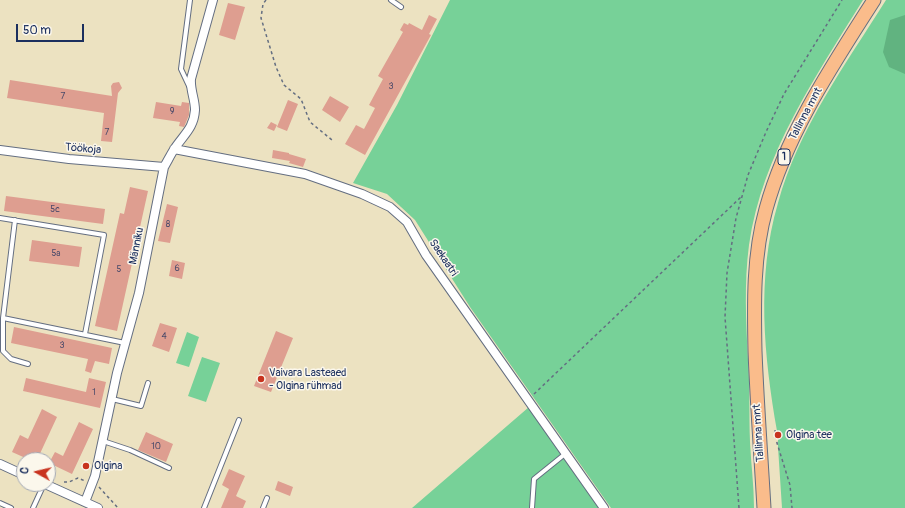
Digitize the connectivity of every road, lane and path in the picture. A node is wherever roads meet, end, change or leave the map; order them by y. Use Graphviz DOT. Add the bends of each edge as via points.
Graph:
graph roads {
  1 [pos="190,0"];
  2 [pos="213,0"];
  3 [pos="266,0"];
  4 [pos="391,0"];
  5 [pos="874,0"];
  6 [pos="401,7"];
  7 [pos="190,88"];
  8 [pos="332,140"];
  9 [pos="174,149"];
  10 [pos="0,150"];
  11 [pos="164,167"];
  12 [pos="742,197"];
  13 [pos="0,218"];
  14 [pos="15,220"];
  15 [pos="3,318"];
  16 [pos="1,327"];
  17 [pos="85,334"];
  18 [pos="755,334"];
  19 [pos="125,343"];
  20 [pos="28,364"];
  21 [pos="148,383"];
  22 [pos="112,399"];
  23 [pos="528,400"];
  24 [pos="239,420"];
  25 [pos="775,430"];
  26 [pos="103,441"];
  27 [pos="566,453"];
  28 [pos="761,456"];
  29 [pos="0,464"];
  30 [pos="169,468"];
  31 [pos="16,471"];
  32 [pos="56,489"];
  33 [pos="40,492"];
  34 [pos="266,498"];
  35 [pos="85,502"];
  36 [pos="0,503"];
  37 [pos="11,508"];
  38 [pos="33,508"];
  39 [pos="98,508"];
  40 [pos="204,508"];
  41 [pos="263,508"];
  42 [pos="532,508"];
  43 [pos="604,508"];
  44 [pos="758,508"];
  45 [pos="764,508"];
  46 [pos="773,508"];
  47 [pos="792,508"];
  1 -- 7 [label="lane" via="181,69"];
  2 -- 7 [label="street, Männiku" via="197,53"];
  3 -- 8 [label="path" via="261,18 284,85 301,99 310,122"];
  4 -- 6 [label="lane"];
  5 -- 18 [label="highway, Tallinna mnt / 1" via="824,79 792,138 776,178 758,249"];
  7 -- 9 [label="street, Männiku" via="195,110 192,125"];
  9 -- 11 [label="street, Männiku"];
  9 -- 23 [label="street, Saekaatri" via="305,174 390,207 406,222 426,255"];
  10 -- 11 [label="street, Töökoja"];
  11 -- 19 [label="street, Männiku" via="139,293"];
  12 -- 23 [label="path"];
  13 -- 14 [label="lane"];
  14 -- 15 [label="lane"];
  14 -- 17 [label="lane" via="104,235"];
  15 -- 16 [label="lane"];
  15 -- 17 [label="lane"];
  16 -- 20 [label="lane" via="6,356"];
  17 -- 19 [label="lane"];
  18 -- 28 [label="highway, Tallinna mnt / 1"];
  18 -- 46 [label="highway, Tallinna mnt / 1"];
  19 -- 22 [label="street, Männiku"];
  21 -- 22 [label="lane" via="140,406"];
  22 -- 26 [label="street, Männiku"];
  23 -- 27 [label="street, Saekaatri"];
  24 -- 40 [label="lane"];
  25 -- 47 [label="path" via="790,485"];
  26 -- 30 [label="lane"];
  26 -- 35 [label="street, Männiku" via="95,476"];
  27 -- 42 [label="lane" via="534,479"];
  27 -- 43 [label="street, Saekaatri"];
  28 -- 44 [label="street"];
  28 -- 45 [label="highway, Tallinna mnt / 1"];
  29 -- 31 [label="street"];
  32 -- 35 [label="street"];
  33 -- 38 [label="lane"];
  34 -- 41 [label="lane"];
  35 -- 39 [label="street"];
  36 -- 37 [label="lane"];
}
